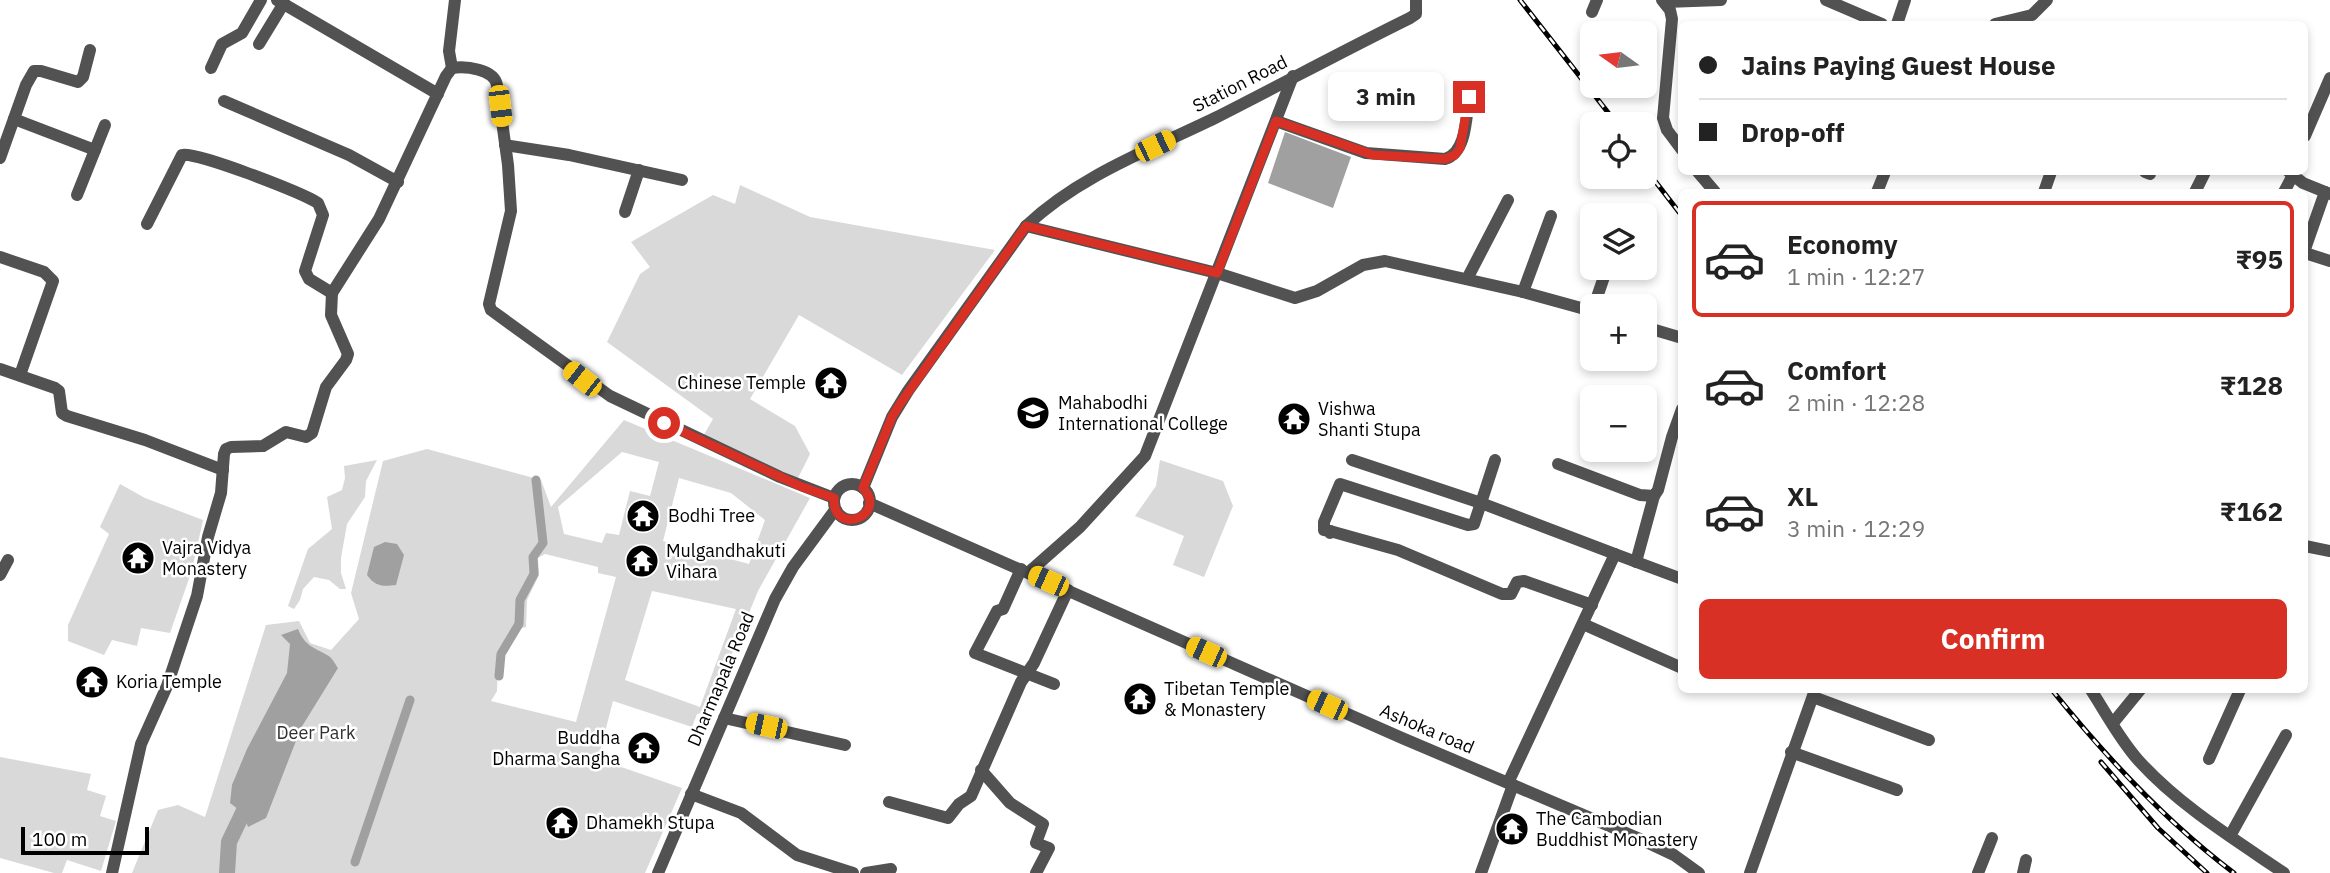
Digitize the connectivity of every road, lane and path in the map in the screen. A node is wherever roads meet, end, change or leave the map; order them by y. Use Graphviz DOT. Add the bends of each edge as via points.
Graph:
graph roads {
  1 [pos="261,0"];
  2 [pos="455,0"];
  3 [pos="1416,0"];
  4 [pos="1721,0"];
  5 [pos="1826,0"];
  6 [pos="1905,0"];
  7 [pos="2047,0"];
  8 [pos="1663,1"];
  9 [pos="285,2"];
  10 [pos="1875,21"];
  11 [pos="1898,21"];
  12 [pos="2007,21"];
  13 [pos="259,44"];
  14 [pos="90,50"];
  15 [pos="211,68"];
  16 [pos="452,68"];
  17 [pos="1293,76"];
  18 [pos="2330,78"];
  19 [pos="438,94"];
  20 [pos="1469,97"];
  21 [pos="224,101"];
  22 [pos="14,119"];
  23 [pos="1276,121"];
  24 [pos="105,125"];
  25 [pos="2308,128"];
  26 [pos="1678,144"];
  27 [pos="505,145"];
  28 [pos="95,150"];
  29 [pos="0,158"];
  30 [pos="639,170"];
  31 [pos="1701,175"];
  32 [pos="2293,175"];
  33 [pos="682,180"];
  34 [pos="398,182"];
  35 [pos="1712,189"];
  36 [pos="2328,193"];
  37 [pos="77,195"];
  38 [pos="1508,200"];
  39 [pos="625,212"];
  40 [pos="1551,216"];
  41 [pos="147,225"];
  42 [pos="1026,226"];
  43 [pos="2308,243"];
  44 [pos="2308,252"];
  45 [pos="0,257"];
  46 [pos="2330,261"];
  47 [pos="1217,273"];
  48 [pos="1467,279"];
  49 [pos="1523,292"];
  50 [pos="332,293"];
  51 [pos="1580,306"];
  52 [pos="1657,331"];
  53 [pos="1678,337"];
  54 [pos="0,369"];
  55 [pos="20,375"];
  56 [pos="1678,420"];
  57 [pos="1352,460"];
  58 [pos="1495,460"];
  59 [pos="1558,464"];
  60 [pos="223,470"];
  61 [pos="863,488"];
  62 [pos="1654,496"];
  63 [pos="869,503"];
  64 [pos="1481,503"];
  65 [pos="835,504"];
  66 [pos="2308,547"];
  67 [pos="2330,551"];
  68 [pos="1615,554"];
  69 [pos="8,559"];
  70 [pos="1636,562"];
  71 [pos="1025,570"];
  72 [pos="0,575"];
  73 [pos="1678,578"];
  74 [pos="1068,590"];
  75 [pos="1592,605"];
  76 [pos="1583,624"];
  77 [pos="1678,666"];
  78 [pos="1027,672"];
  79 [pos="1054,684"];
  80 [pos="1814,693"];
  81 [pos="2093,693"];
  82 [pos="2138,693"];
  83 [pos="2239,693"];
  84 [pos="724,718"];
  85 [pos="2113,723"];
  86 [pos="2286,735"];
  87 [pos="1929,740"];
  88 [pos="845,745"];
  89 [pos="1791,752"];
  90 [pos="2209,759"];
  91 [pos="981,770"];
  92 [pos="1510,784"];
  93 [pos="1896,790"];
  94 [pos="691,794"];
  95 [pos="889,802"];
  96 [pos="2230,836"];
  97 [pos="1992,838"];
  98 [pos="891,869"];
  99 [pos="112,873"];
  100 [pos="658,873"];
  101 [pos="853,873"];
  102 [pos="866,873"];
  103 [pos="1036,873"];
  104 [pos="1481,873"];
  105 [pos="1699,873"];
  106 [pos="1750,873"];
  107 [pos="1978,873"];
  108 [pos="2284,873"];
  1 -- 15 [label="street" via="242,33 222,44"];
  2 -- 16 [label="street" via="449,51"];
  3 -- 17 [label="street, Station Road" via="1416,14"];
  4 -- 8 [label="street"];
  5 -- 10 [label="street"];
  6 -- 11 [label="street"];
  7 -- 12 [label="street" via="2032,15"];
  8 -- 26 [label="street" via="1672,19 1664,124"];
  9 -- 13 [label="street"];
  9 -- 19 [label="street"];
  14 -- 22 [label="street" via="78,82 34,71"];
  16 -- 19 [label="street"];
  16 -- 27 [label="street" via="496,79"];
  17 -- 23 [label="street"];
  17 -- 42 [label="street, Station Road" via="1094,176"];
  18 -- 25 [label="street"];
  19 -- 34 [label="street"];
  20 -- 23 [label="street" via="1460,148 1445,159 1373,155"];
  21 -- 34 [label="street" via="349,155"];
  22 -- 28 [label="street"];
  22 -- 29 [label="street"];
  23 -- 47 [label="street"];
  24 -- 28 [label="street"];
  27 -- 30 [label="street"];
  27 -- 65 [label="street" via="511,211 491,310 610,396"];
  28 -- 37 [label="street"];
  30 -- 33 [label="street"];
  30 -- 39 [label="street"];
  31 -- 35 [label="street"];
  32 -- 36 [label="street"];
  34 -- 50 [label="street"];
  36 -- 43 [label="street"];
  38 -- 48 [label="street"];
  40 -- 49 [label="street"];
  41 -- 50 [label="street" via="182,155 233,169 321,206 324,215 305,271 309,279"];
  42 -- 47 [label="street"];
  42 -- 61 [label="street, Station Road" via="898,408"];
  44 -- 46 [label="street"];
  45 -- 55 [label="street" via="44,272 53,281"];
  47 -- 48 [label="street" via="1295,298 1372,262 1396,262"];
  47 -- 71 [label="street" via="1145,456 1080,527"];
  48 -- 49 [label="street"];
  49 -- 51 [label="street"];
  50 -- 60 [label="street" via="331,315 348,354 326,387 312,433 306,437 286,432 263,446 226,449"];
  52 -- 53 [label="street"];
  54 -- 55 [label="street"];
  55 -- 60 [label="street" via="59,391 60,408 67,416"];
  56 -- 62 [label="street"];
  57 -- 64 [label="street"];
  58 -- 64 [label="street"];
  59 -- 62 [label="street"];
  60 -- 99 [label="street" via="197,596 167,686 141,744"];
  61 -- 63 [label="street"];
  61 -- 65 [label="street" via="845,485 836,493"];
  62 -- 70 [label="street"];
  63 -- 65 [label="street" via="865,514 855,519 844,518"];
  63 -- 71 [label="street, Ashoka road"];
  64 -- 68 [label="street"];
  64 -- 75 [label="street" via="1474,524 1468,525 1340,484 1324,530 1398,550 1502,594 1511,594 1517,582 1524,581"];
  65 -- 84 [label="street, Dharmapala Road" via="783,584"];
  66 -- 67 [label="street"];
  68 -- 70 [label="street"];
  68 -- 75 [label="street"];
  69 -- 72 [label="street"];
  70 -- 73 [label="street"];
  71 -- 74 [label="street, Ashoka road"];
  71 -- 78 [label="street" via="975,653"];
  74 -- 78 [label="street"];
  74 -- 92 [label="street, Ashoka road"];
  75 -- 76 [label="street"];
  76 -- 77 [label="street"];
  76 -- 92 [label="street"];
  78 -- 79 [label="street"];
  78 -- 91 [label="street"];
  80 -- 87 [label="street"];
  80 -- 89 [label="street"];
  81 -- 85 [label="street"];
  82 -- 85 [label="street"];
  83 -- 90 [label="street"];
  84 -- 88 [label="street"];
  84 -- 94 [label="street, Dharmapala Road"];
  85 -- 96 [label="street" via="2147,769"];
  86 -- 96 [label="street"];
  89 -- 93 [label="street"];
  89 -- 106 [label="street"];
  91 -- 95 [label="street" via="971,796 948,818"];
  91 -- 103 [label="street" via="1010,803 1043,824 1036,843 1049,848"];
  92 -- 104 [label="street"];
  92 -- 105 [label="street, Ashoka road" via="1659,848"];
  94 -- 100 [label="street, Dharmapala Road"];
  94 -- 101 [label="street" via="741,813 797,855"];
  96 -- 108 [label="street"];
  97 -- 107 [label="street"];
  98 -- 102 [label="street"];
}
